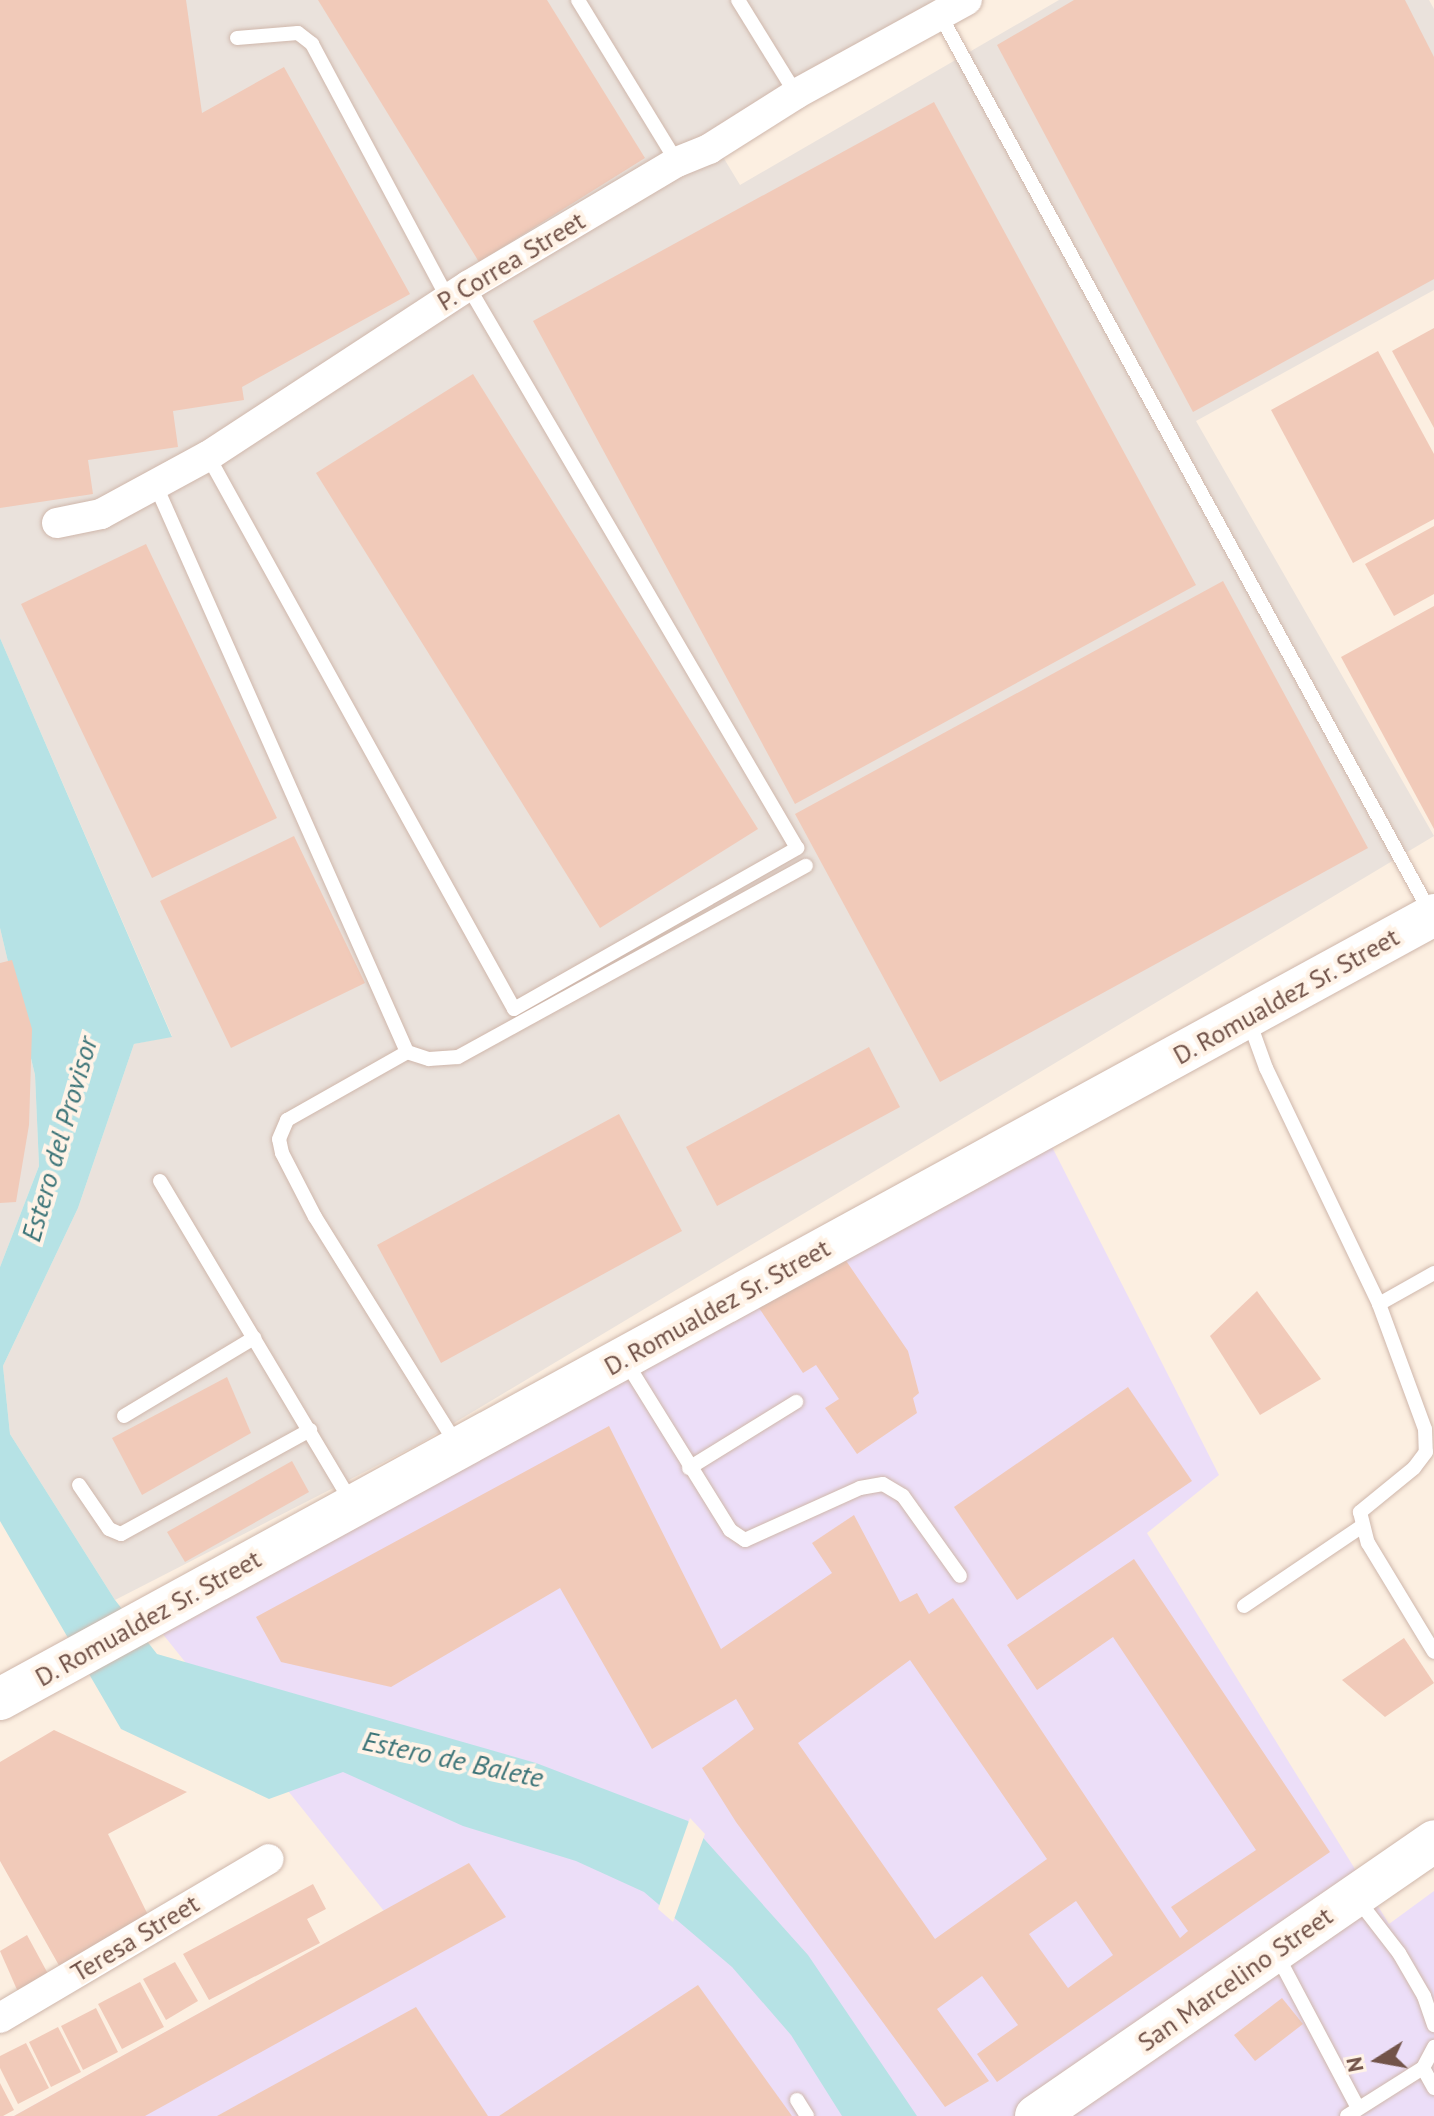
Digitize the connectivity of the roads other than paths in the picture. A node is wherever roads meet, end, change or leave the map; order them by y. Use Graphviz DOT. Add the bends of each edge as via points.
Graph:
graph roads {
  1 [pos="578,0"];
  2 [pos="738,0"];
  3 [pos="967,0"];
  4 [pos="940,15"];
  5 [pos="237,38"];
  6 [pos="796,94"];
  7 [pos="677,162"];
  8 [pos="458,292"];
  9 [pos="208,456"];
  10 [pos="156,486"];
  11 [pos="57,523"];
  12 [pos="806,866"];
  13 [pos="1433,916"];
  14 [pos="1248,1017"];
  15 [pos="407,1052"];
  16 [pos="160,1181"];
  17 [pos="1434,1273"];
  18 [pos="1379,1304"];
  19 [pos="254,1338"];
  20 [pos="623,1358"];
  21 [pos="796,1402"];
  22 [pos="124,1416"];
  23 [pos="310,1430"];
  24 [pos="459,1448"];
  25 [pos="689,1468"];
  26 [pos="79,1485"];
  27 [pos="354,1506"];
  28 [pos="1362,1526"];
  29 [pos="960,1576"];
  30 [pos="1244,1606"];
  31 [pos="1434,1652"];
  32 [pos="7,1694"];
  33 [pos="1434,1841"];
  34 [pos="269,1859"];
  35 [pos="1355,1895"];
  36 [pos="1275,1951"];
  37 [pos="0,2018"];
  38 [pos="1434,2025"];
  39 [pos="1434,2047"];
  40 [pos="1423,2068"];
  41 [pos="1434,2088"];
  42 [pos="797,2100"];
  43 [pos="1352,2112"];
  44 [pos="807,2116"];
  45 [pos="1036,2116"];
  1 -- 7 [label="lane"];
  2 -- 6 [label="lane"];
  3 -- 4 [label="street, P. Correa Street"];
  4 -- 6 [label="street, P. Correa Street"];
  4 -- 13 [label="lane"];
  5 -- 8 [label="lane" via="298,33 312,44"];
  6 -- 7 [label="street, P. Correa Street" via="709,149"];
  7 -- 8 [label="street, P. Correa Street"];
  8 -- 9 [label="street, P. Correa Street"];
  8 -- 9 [label="lane" via="797,848 514,1009"];
  9 -- 10 [label="street, P. Correa Street"];
  10 -- 11 [label="street, P. Correa Street" via="101,514"];
  10 -- 15 [label="lane"];
  12 -- 15 [label="lane" via="458,1057 429,1059"];
  13 -- 14 [label="main road, D. Romualdez Sr. Street"];
  14 -- 18 [label="lane" via="1266,1068"];
  14 -- 20 [label="main road, D. Romualdez Sr. Street"];
  15 -- 24 [label="lane" via="287,1120 279,1139 315,1217"];
  16 -- 19 [label="lane"];
  17 -- 18 [label="lane"];
  18 -- 28 [label="lane" via="1425,1429 1426,1452 1360,1512"];
  19 -- 22 [label="lane"];
  19 -- 23 [label="lane"];
  20 -- 24 [label="main road, D. Romualdez Sr. Street"];
  20 -- 25 [label="lane"];
  21 -- 25 [label="lane"];
  23 -- 26 [label="lane" via="121,1534 109,1529"];
  23 -- 27 [label="lane"];
  24 -- 27 [label="main road, D. Romualdez Sr. Street"];
  25 -- 29 [label="lane" via="730,1530 745,1540 860,1488 883,1484 903,1496"];
  27 -- 32 [label="main road, D. Romualdez Sr. Street"];
  28 -- 30 [label="lane"];
  28 -- 31 [label="lane"];
  33 -- 35 [label="main road, San Marcelino Street"];
  34 -- 37 [label="street, Teresa Street"];
  35 -- 36 [label="main road, San Marcelino Street"];
  35 -- 38 [label="lane" via="1399,1953"];
  36 -- 43 [label="lane"];
  36 -- 45 [label="main road, San Marcelino Street"];
  39 -- 40 [label="lane"];
  40 -- 41 [label="lane"];
  40 -- 43 [label="lane"];
  42 -- 44 [label="lane"];
}
